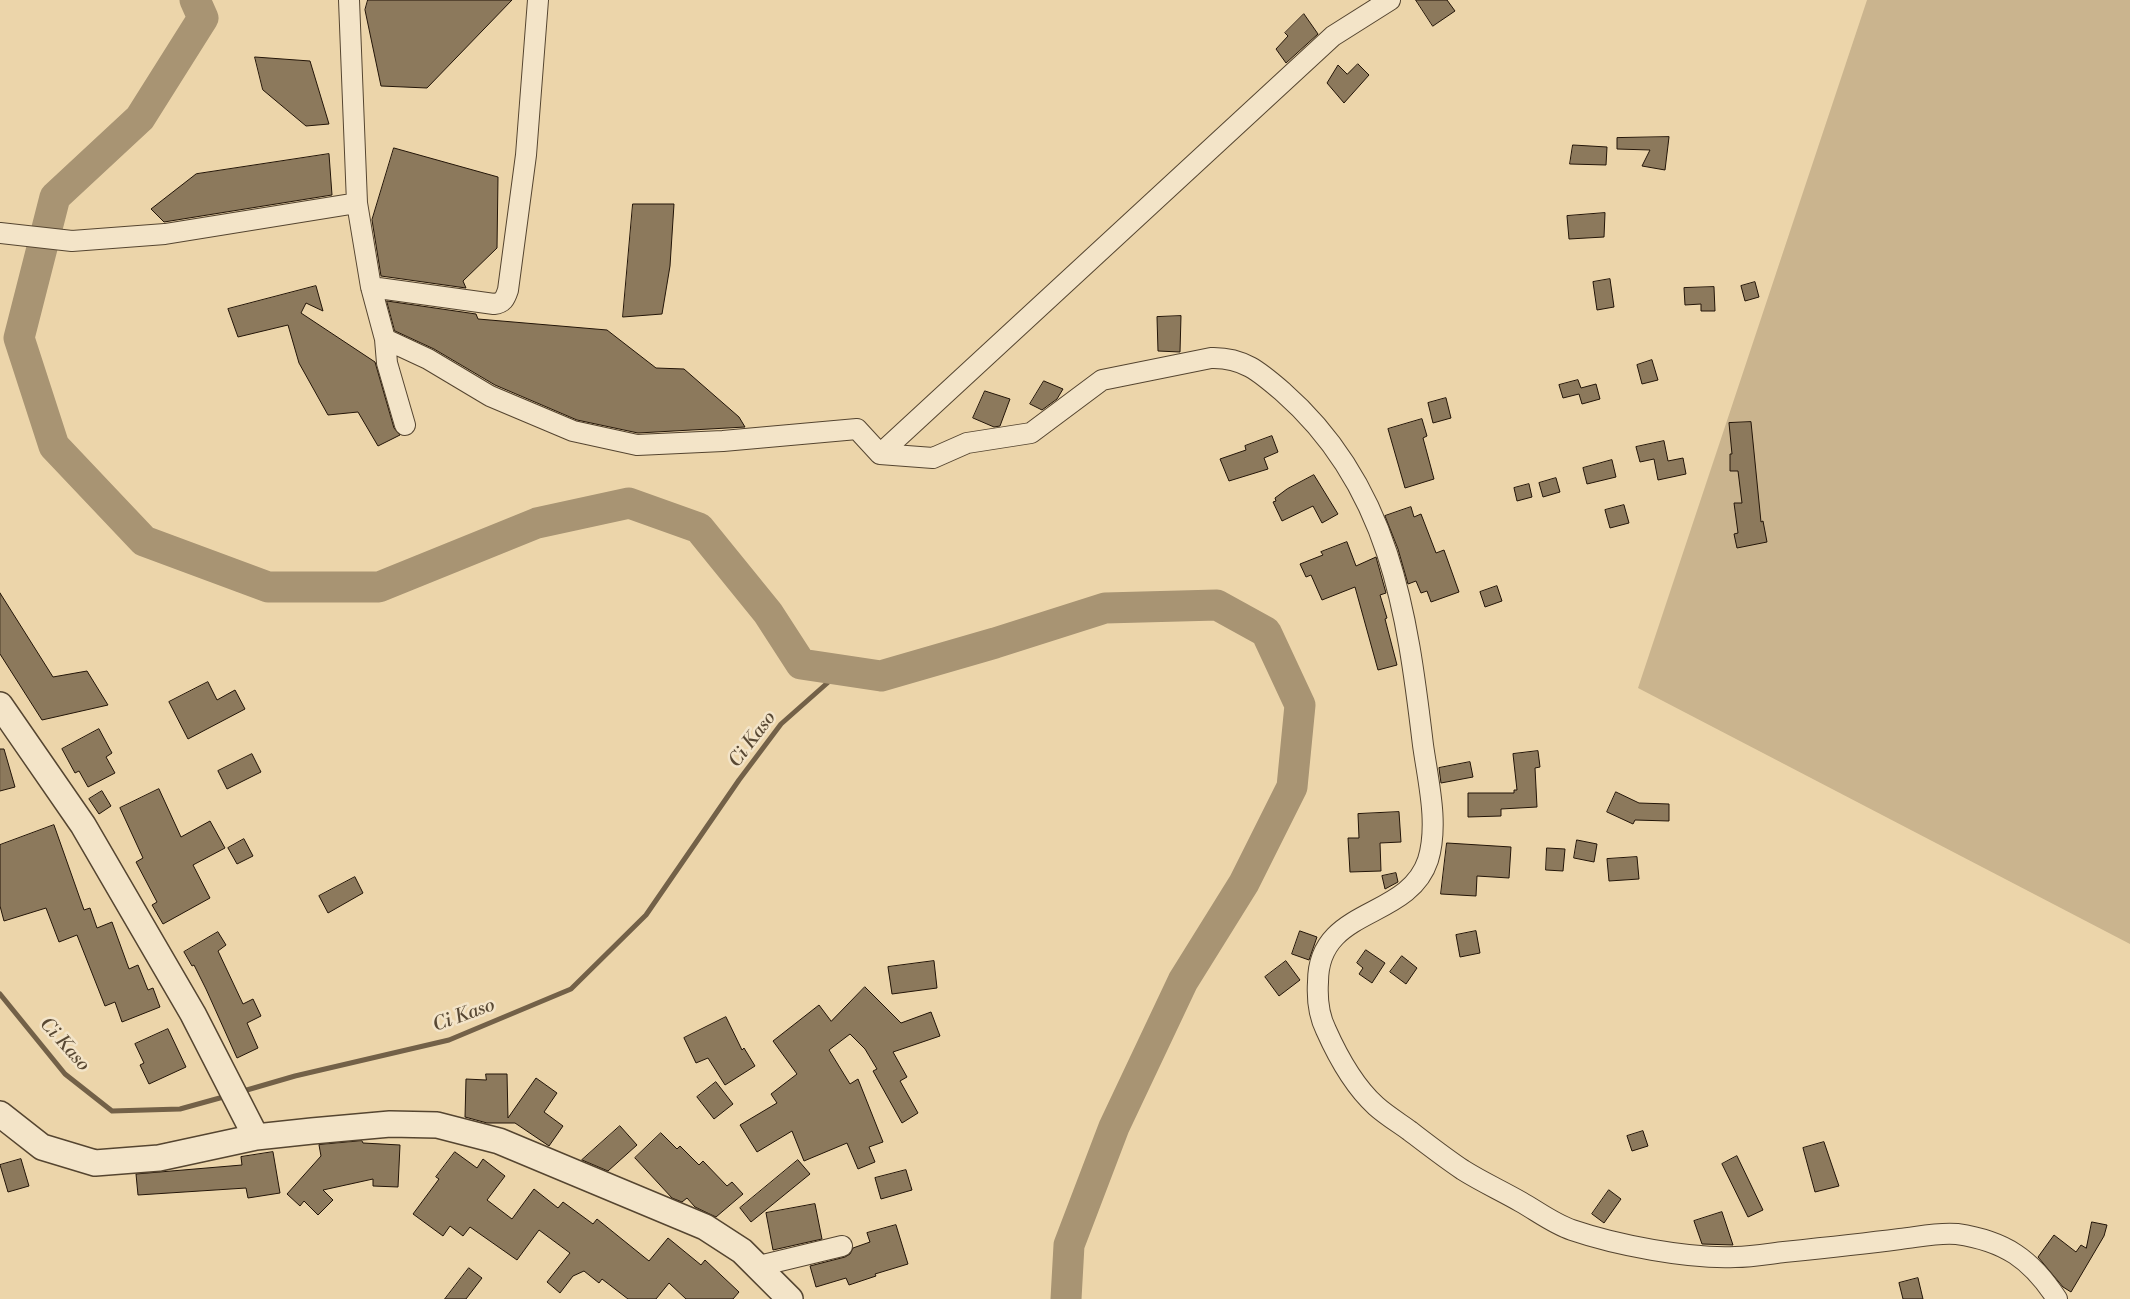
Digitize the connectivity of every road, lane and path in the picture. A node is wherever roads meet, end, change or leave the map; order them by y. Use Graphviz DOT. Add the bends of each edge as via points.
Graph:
graph roads {
  1 [pos="349,0"];
  2 [pos="538,0"];
  3 [pos="1390,0"];
  4 [pos="357,203"];
  5 [pos="0,233"];
  6 [pos="371,287"];
  7 [pos="385,339"];
  8 [pos="405,425"];
  9 [pos="880,454"];
  10 [pos="0,705"];
  11 [pos="0,1114"];
  12 [pos="256,1137"];
  13 [pos="842,1246"];
  14 [pos="759,1266"];
  15 [pos="790,1299"];
  16 [pos="2057,1299"];
  1 -- 4 [label="street"];
  2 -- 6 [label="street" via="526,155 505,299 494,304"];
  3 -- 9 [label="street" via="1333,36"];
  4 -- 5 [label="street" via="165,234 72,241"];
  4 -- 6 [label="street"];
  6 -- 7 [label="street"];
  7 -- 8 [label="street" via="387,363"];
  7 -- 9 [label="street" via="428,359 490,396 573,431 637,446 857,429"];
  9 -- 16 [label="street" via="933,458 967,443 1031,433 1106,378 1227,357 1263,375 1298,405 1328,439 1359,486 1380,532 1394,574 1415,676 1432,812 1432,843 1427,862 1419,879 1404,895 1346,926 1336,935 1327,946 1318,971 1318,998 1324,1026 1354,1081 1376,1106 1463,1170 1568,1229 1618,1242 1694,1255 1735,1257 1953,1233 1991,1242 2019,1255 2044,1279"];
  10 -- 12 [label="street" via="83,825 193,1014"];
  11 -- 12 [label="street" via="42,1147 95,1163 160,1158"];
  12 -- 14 [label="street" via="390,1124 437,1124 498,1141 705,1227"];
  13 -- 14 [label="street"];
  14 -- 15 [label="street"];
}
